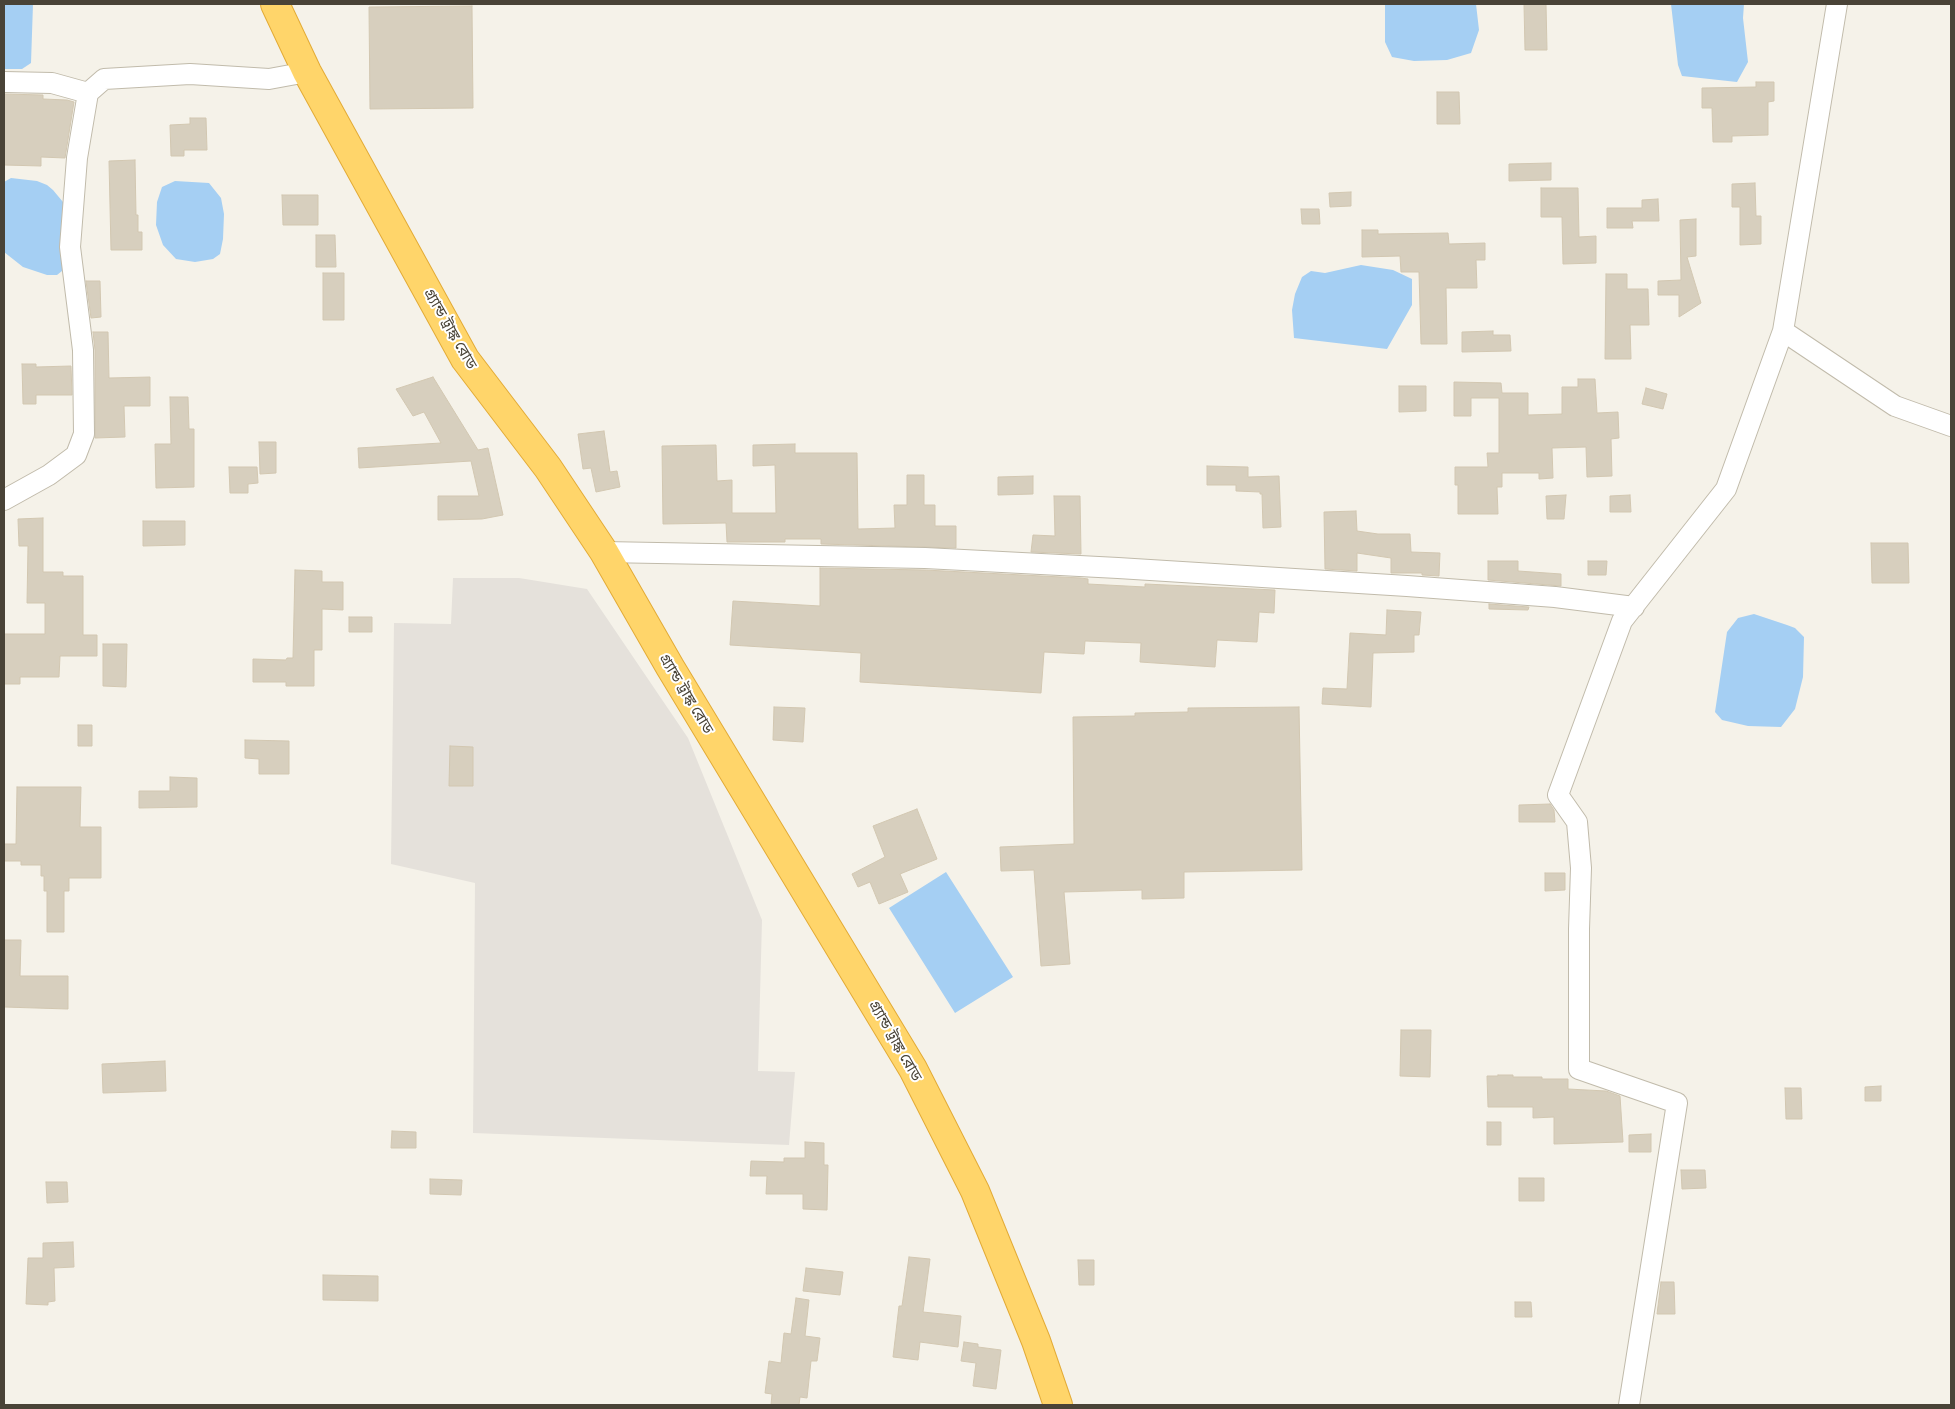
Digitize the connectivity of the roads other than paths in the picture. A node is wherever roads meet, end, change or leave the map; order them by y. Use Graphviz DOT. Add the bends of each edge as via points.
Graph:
graph roads {
  1 [pos="275,4"];
  2 [pos="1838,4"];
  3 [pos="307,72"];
  4 [pos="4,82"];
  5 [pos="88,93"];
  6 [pos="1783,331"];
  7 [pos="1951,426"];
  8 [pos="4,500"];
  9 [pos="604,552"];
  10 [pos="1634,608"];
  11 [pos="1058,1405"];
  12 [pos="1629,1405"];
  1 -- 3 [label="highway, গ্র্যান্ড ট্রাঙ্ক রোড"];
  2 -- 6 [label="street"];
  3 -- 5 [label="street" via="269,79 190,74 104,79"];
  3 -- 9 [label="highway, গ্র্যান্ড ট্রাঙ্ক রোড" via="465,359 548,468"];
  4 -- 5 [label="street" via="52,83"];
  5 -- 8 [label="street" via="77,158 70,247 83,350 84,434 76,454 49,475"];
  6 -- 7 [label="street" via="1894,406"];
  6 -- 10 [label="street" via="1726,489"];
  9 -- 10 [label="street" via="925,558 1079,566 1555,597"];
  9 -- 11 [label="highway, গ্র্যান্ড ট্রাঙ্ক রোড" via="913,1069 975,1192 1036,1341"];
  10 -- 12 [label="street" via="1622,621 1558,794 1577,822 1581,868 1579,1070 1677,1103"];
}
